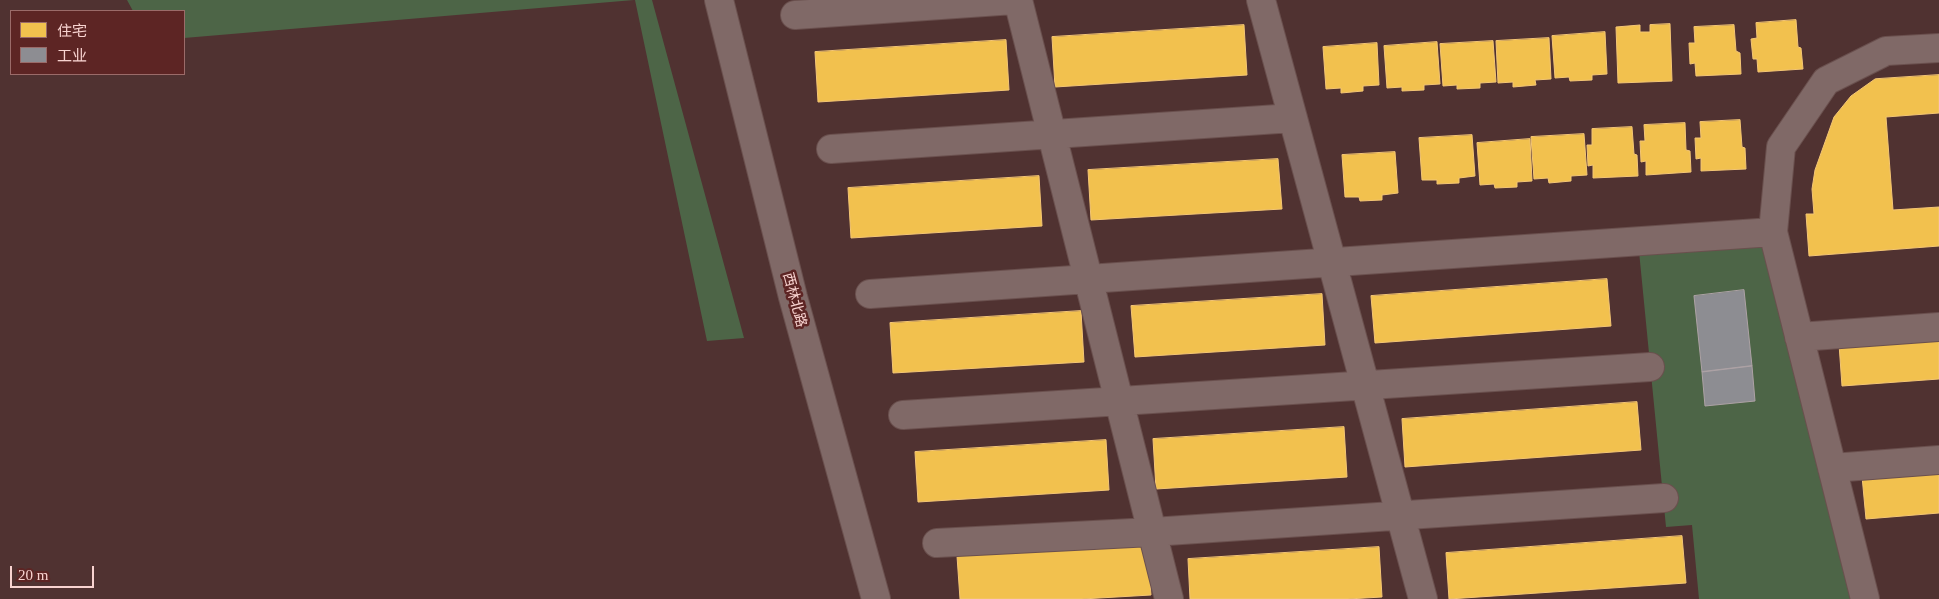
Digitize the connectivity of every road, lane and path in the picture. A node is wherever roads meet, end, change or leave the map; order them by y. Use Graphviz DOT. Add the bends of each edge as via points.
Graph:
graph roads {
  1 [pos="719,0"];
  2 [pos="1014,0"];
  3 [pos="1018,0"];
  4 [pos="1261,0"];
  5 [pos="795,15"];
  6 [pos="1939,48"];
  7 [pos="1293,118"];
  8 [pos="1052,134"];
  9 [pos="831,149"];
  10 [pos="1773,232"];
  11 [pos="1332,262"];
  12 [pos="1089,280"];
  13 [pos="870,294"];
  14 [pos="1939,327"];
  15 [pos="1800,337"];
  16 [pos="1650,367"];
  17 [pos="1365,385"];
  18 [pos="1118,400"];
  19 [pos="903,415"];
  20 [pos="1939,460"];
  21 [pos="1832,468"];
  22 [pos="1664,498"];
  23 [pos="1400,516"];
  24 [pos="1152,532"];
  25 [pos="937,543"];
  26 [pos="876,599"];
  27 [pos="1168,599"];
  28 [pos="1423,599"];
  29 [pos="1864,599"];
  1 -- 26 [label="street, 西林北路" via="793,297"];
  2 -- 5 [label="street"];
  3 -- 8 [label="street"];
  4 -- 7 [label="street"];
  6 -- 10 [label="street" via="1886,51 1826,81 1781,147"];
  7 -- 8 [label="street"];
  7 -- 11 [label="street"];
  8 -- 9 [label="street"];
  8 -- 12 [label="street"];
  10 -- 11 [label="street"];
  10 -- 15 [label="street"];
  11 -- 12 [label="street"];
  11 -- 17 [label="street"];
  12 -- 13 [label="street"];
  12 -- 18 [label="street"];
  14 -- 15 [label="street"];
  15 -- 21 [label="street"];
  16 -- 17 [label="street"];
  17 -- 18 [label="street"];
  17 -- 23 [label="street"];
  18 -- 19 [label="street"];
  18 -- 24 [label="street"];
  20 -- 21 [label="street"];
  21 -- 29 [label="street"];
  22 -- 23 [label="street"];
  23 -- 24 [label="street"];
  23 -- 28 [label="street"];
  24 -- 25 [label="street"];
  24 -- 27 [label="street"];
}
